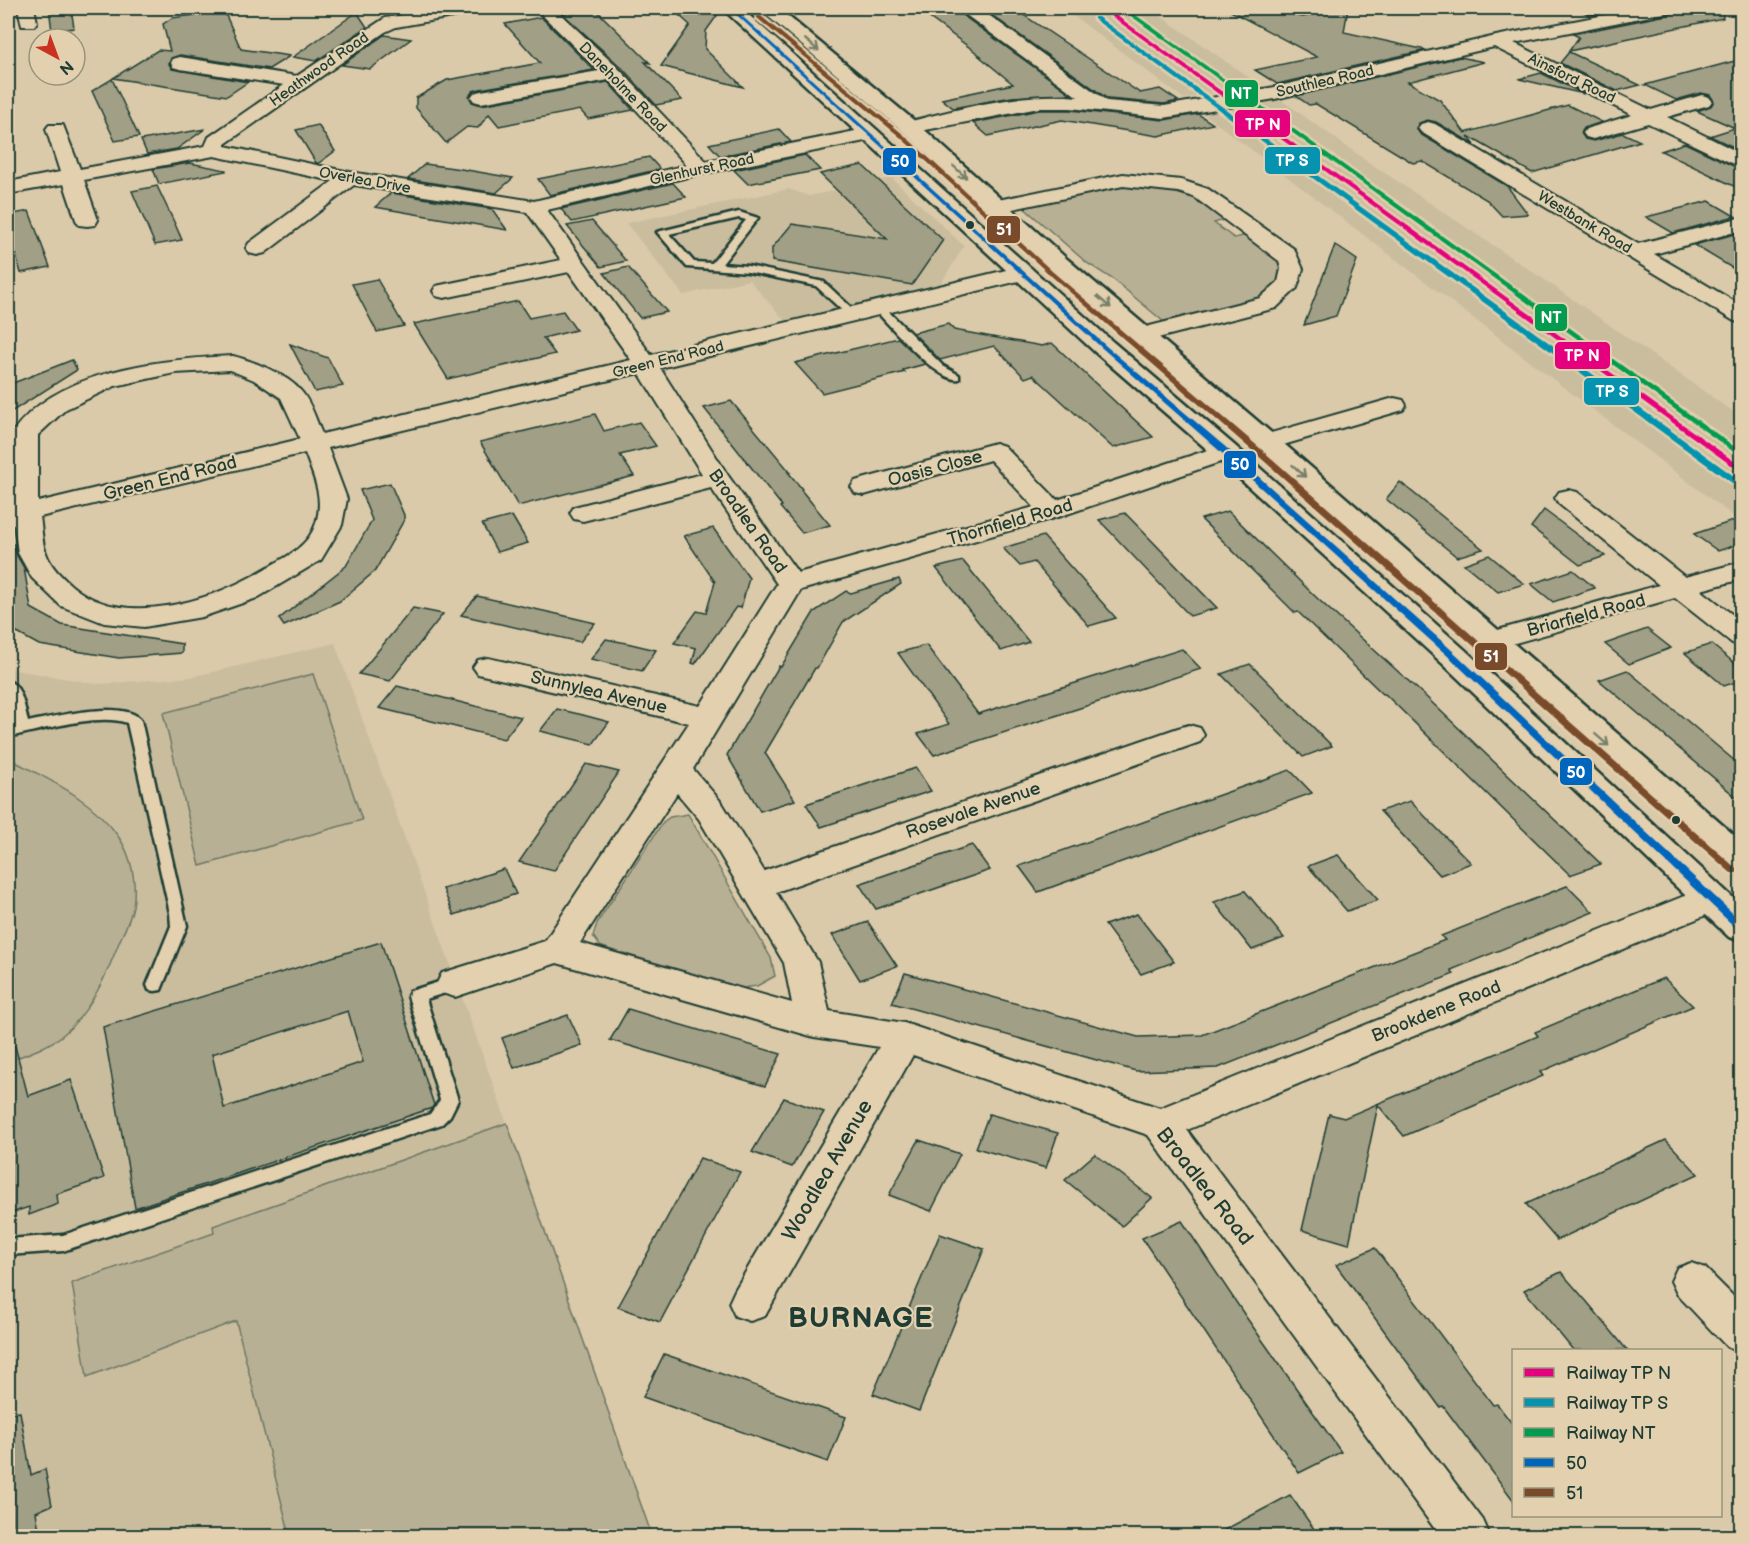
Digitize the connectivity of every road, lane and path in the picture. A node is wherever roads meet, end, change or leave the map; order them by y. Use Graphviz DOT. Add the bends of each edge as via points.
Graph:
graph roads {
  1 [pos="475,8"];
  2 [pos="544,8"];
  3 [pos="731,8"];
  4 [pos="767,8"];
  5 [pos="968,8"];
  6 [pos="1665,8"];
  7 [pos="385,15"];
  8 [pos="1496,41"];
  9 [pos="180,63"];
  10 [pos="1059,73"];
  11 [pos="613,74"];
  12 [pos="299,82"];
  13 [pos="481,97"];
  14 [pos="1702,101"];
  15 [pos="1039,102"];
  16 [pos="1099,103"];
  17 [pos="1648,116"];
  18 [pos="910,127"];
  19 [pos="1428,128"];
  20 [pos="56,129"];
  21 [pos="1593,133"];
  22 [pos="870,134"];
  23 [pos="214,150"];
  24 [pos="1742,162"];
  25 [pos="701,168"];
  26 [pos="73,178"];
  27 [pos="350,178"];
  28 [pos="8,188"];
  29 [pos="998,206"];
  30 [pos="534,207"];
  31 [pos="87,220"];
  32 [pos="1742,223"];
  33 [pos="257,248"];
  34 [pos="1635,252"];
  35 [pos="574,264"];
  36 [pos="1059,264"];
  37 [pos="715,266"];
  38 [pos="1023,273"];
  39 [pos="444,291"];
  40 [pos="879,308"];
  41 [pos="852,314"];
  42 [pos="1742,316"];
  43 [pos="1142,335"];
  44 [pos="646,364"];
  45 [pos="955,378"];
  46 [pos="1394,405"];
  47 [pos="1266,442"];
  48 [pos="314,443"];
  49 [pos="1226,452"];
  50 [pos="717,478"];
  51 [pos="864,487"];
  52 [pos="1568,498"];
  53 [pos="1052,510"];
  54 [pos="583,513"];
  55 [pos="16,515"];
  56 [pos="1742,570"];
  57 [pos="791,584"];
  58 [pos="1681,588"];
  59 [pos="1742,637"];
  60 [pos="1490,641"];
  61 [pos="488,667"];
  62 [pos="8,686"];
  63 [pos="709,718"];
  64 [pos="15,730"];
  65 [pos="1189,735"];
  66 [pos="676,770"];
  67 [pos="1742,862"];
  68 [pos="757,885"];
  69 [pos="1711,899"];
  70 [pos="1742,928"];
  71 [pos="557,950"];
  72 [pos="456,983"];
  73 [pos="155,985"];
  74 [pos="814,1023"];
  75 [pos="904,1037"];
  76 [pos="1161,1124"];
  77 [pos="8,1247"];
  78 [pos="1691,1281"];
  79 [pos="750,1303"];
  80 [pos="1742,1334"];
  81 [pos="1467,1536"];
  1 -- 7 [label="street, Heathwood Road"];
  2 -- 11 [label="street, Daneholme Road"];
  3 -- 22 [label="highway"];
  4 -- 18 [label="highway, one-way"];
  5 -- 10 [label="street"];
  6 -- 8 [label="street, Southlea Road"];
  7 -- 12 [label="street, Heathwood Road"];
  8 -- 16 [label="street, Southlea Road" via="1275,93 1164,112"];
  8 -- 17 [label="street, Ainsford Road"];
  9 -- 12 [label="street"];
  10 -- 15 [label="street"];
  10 -- 16 [label="street"];
  11 -- 13 [label="street"];
  11 -- 25 [label="street, Daneholme Road"];
  12 -- 23 [label="street, Heathwood Road" via="216,141"];
  14 -- 17 [label="street, Ainsford Road"];
  15 -- 16 [label="street, Southlea Road"];
  15 -- 18 [label="street, Southlea Road"];
  17 -- 21 [label="street, Ainsford Road"];
  17 -- 24 [label="street, Ainsford Road"];
  18 -- 29 [label="highway, one-way"];
  19 -- 34 [label="street, Westbank Road"];
  20 -- 26 [label="street"];
  22 -- 25 [label="street, Glenhurst Road"];
  22 -- 38 [label="highway"];
  23 -- 26 [label="street, Overlea Drive"];
  23 -- 27 [label="street, Overlea Drive"];
  25 -- 30 [label="street, Glenhurst Road"];
  26 -- 28 [label="street, Overlea Drive"];
  26 -- 31 [label="street"];
  27 -- 30 [label="street, Overlea Drive"];
  27 -- 33 [label="street"];
  29 -- 36 [label="highway"];
  29 -- 43 [label="street" via="1123,180 1181,186 1201,193 1291,261 1294,274 1285,290 1268,303"];
  30 -- 35 [label="street"];
  32 -- 34 [label="street"];
  34 -- 42 [label="street, Westbank Road"];
  35 -- 39 [label="street"];
  35 -- 44 [label="street"];
  36 -- 38 [label="highway"];
  36 -- 43 [label="highway, one-way"];
  37 -- 37 [label="lane" via="692,265 662,232 739,215 753,218"];
  37 -- 41 [label="lane" via="820,284"];
  38 -- 40 [label="street, Green End Road"];
  38 -- 49 [label="highway"];
  40 -- 41 [label="street, Green End Road"];
  40 -- 45 [label="lane" via="939,368"];
  41 -- 44 [label="street, Green End Road"];
  43 -- 47 [label="highway"];
  44 -- 48 [label="street, Green End Road"];
  44 -- 50 [label="street, Broadlea Road"];
  46 -- 47 [label="street"];
  47 -- 60 [label="highway, one-way"];
  48 -- 55 [label="street, Green End Road"];
  48 -- 55 [label="street" via="291,394 263,375 233,363 175,366 108,380 57,404 25,433 23,488"];
  48 -- 55 [label="street" via="334,499 329,525 311,554 247,592 202,608 144,618 104,614 71,600 46,578"];
  49 -- 53 [label="street, Thornfield Road"];
  49 -- 69 [label="highway" via="1453,656"];
  50 -- 54 [label="street"];
  50 -- 57 [label="street, Broadlea Road"];
  51 -- 53 [label="street, Oasis Close" via="995,451"];
  52 -- 58 [label="street, Briarfield Road"];
  53 -- 57 [label="street, Thornfield Road"];
  56 -- 58 [label="street, Briarfield Road"];
  57 -- 63 [label="street, Broadlea Road"];
  58 -- 59 [label="street, Briarfield Road"];
  58 -- 60 [label="street, Briarfield Road"];
  60 -- 67 [label="highway, one-way"];
  61 -- 63 [label="street, Sunnylea Avenue"];
  62 -- 64 [label="lane" via="17,706"];
  63 -- 66 [label="street, Broadlea Road"];
  64 -- 73 [label="lane" via="122,714 134,720 178,913 179,926"];
  65 -- 68 [label="street, Rosevale Avenue"];
  66 -- 68 [label="street" via="711,811"];
  66 -- 71 [label="street, Broadlea Road"];
  68 -- 74 [label="street" via="801,962"];
  69 -- 70 [label="highway"];
  69 -- 76 [label="street, Brookdene Road"];
  71 -- 72 [label="street"];
  71 -- 74 [label="street, Broadlea Road"];
  72 -- 77 [label="lane" via="416,996 449,1100 436,1119 63,1243"];
  74 -- 75 [label="street, Broadlea Road"];
  75 -- 76 [label="street, Broadlea Road"];
  75 -- 79 [label="street, Woodlea Avenue"];
  76 -- 81 [label="street, Broadlea Road"];
  78 -- 80 [label="street"];
}
